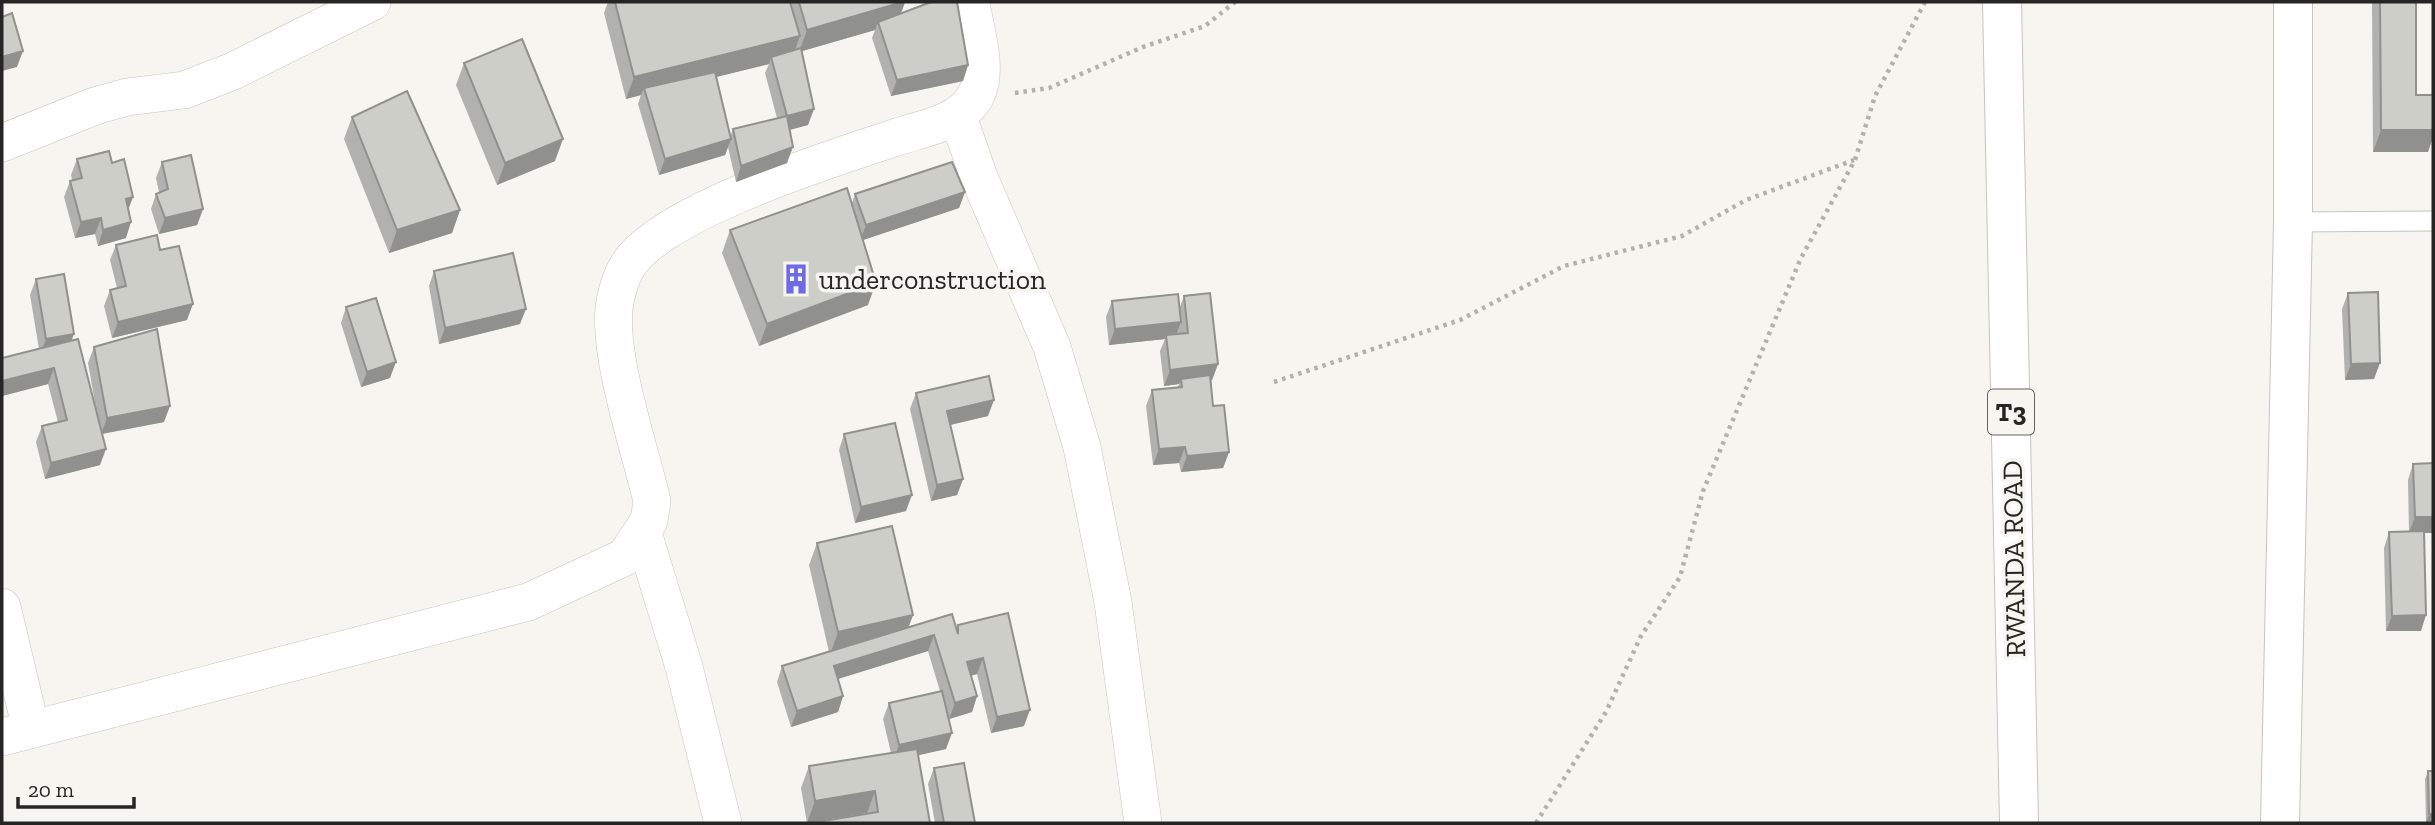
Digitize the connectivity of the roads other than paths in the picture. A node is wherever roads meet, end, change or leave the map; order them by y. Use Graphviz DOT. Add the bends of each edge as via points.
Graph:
graph roads {
  1 [pos="372,2"];
  2 [pos="971,2"];
  3 [pos="2003,2"];
  4 [pos="2293,2"];
  5 [pos="966,108"];
  6 [pos="2,142"];
  7 [pos="2433,221"];
  8 [pos="2293,222"];
  9 [pos="643,533"];
  10 [pos="2,607"];
  11 [pos="16,733"];
  12 [pos="723,823"];
  13 [pos="1143,823"];
  14 [pos="2019,823"];
  15 [pos="2280,823"];
  1 -- 6 [label="street" via="231,72 184,90 94,106"];
  2 -- 5 [label="street" via="982,76"];
  3 -- 14 [label="main road, RWANDA ROAD / T3"];
  4 -- 8 [label="main road"];
  5 -- 9 [label="street" via="696,213 655,237 626,267 614,308 615,345 652,501"];
  5 -- 13 [label="street" via="979,177 1052,347 1082,447 1113,602"];
  7 -- 8 [label="lane"];
  8 -- 15 [label="main road"];
  9 -- 11 [label="street" via="625,557 528,602"];
  9 -- 12 [label="street" via="684,667"];
  10 -- 11 [label="street"];
}
